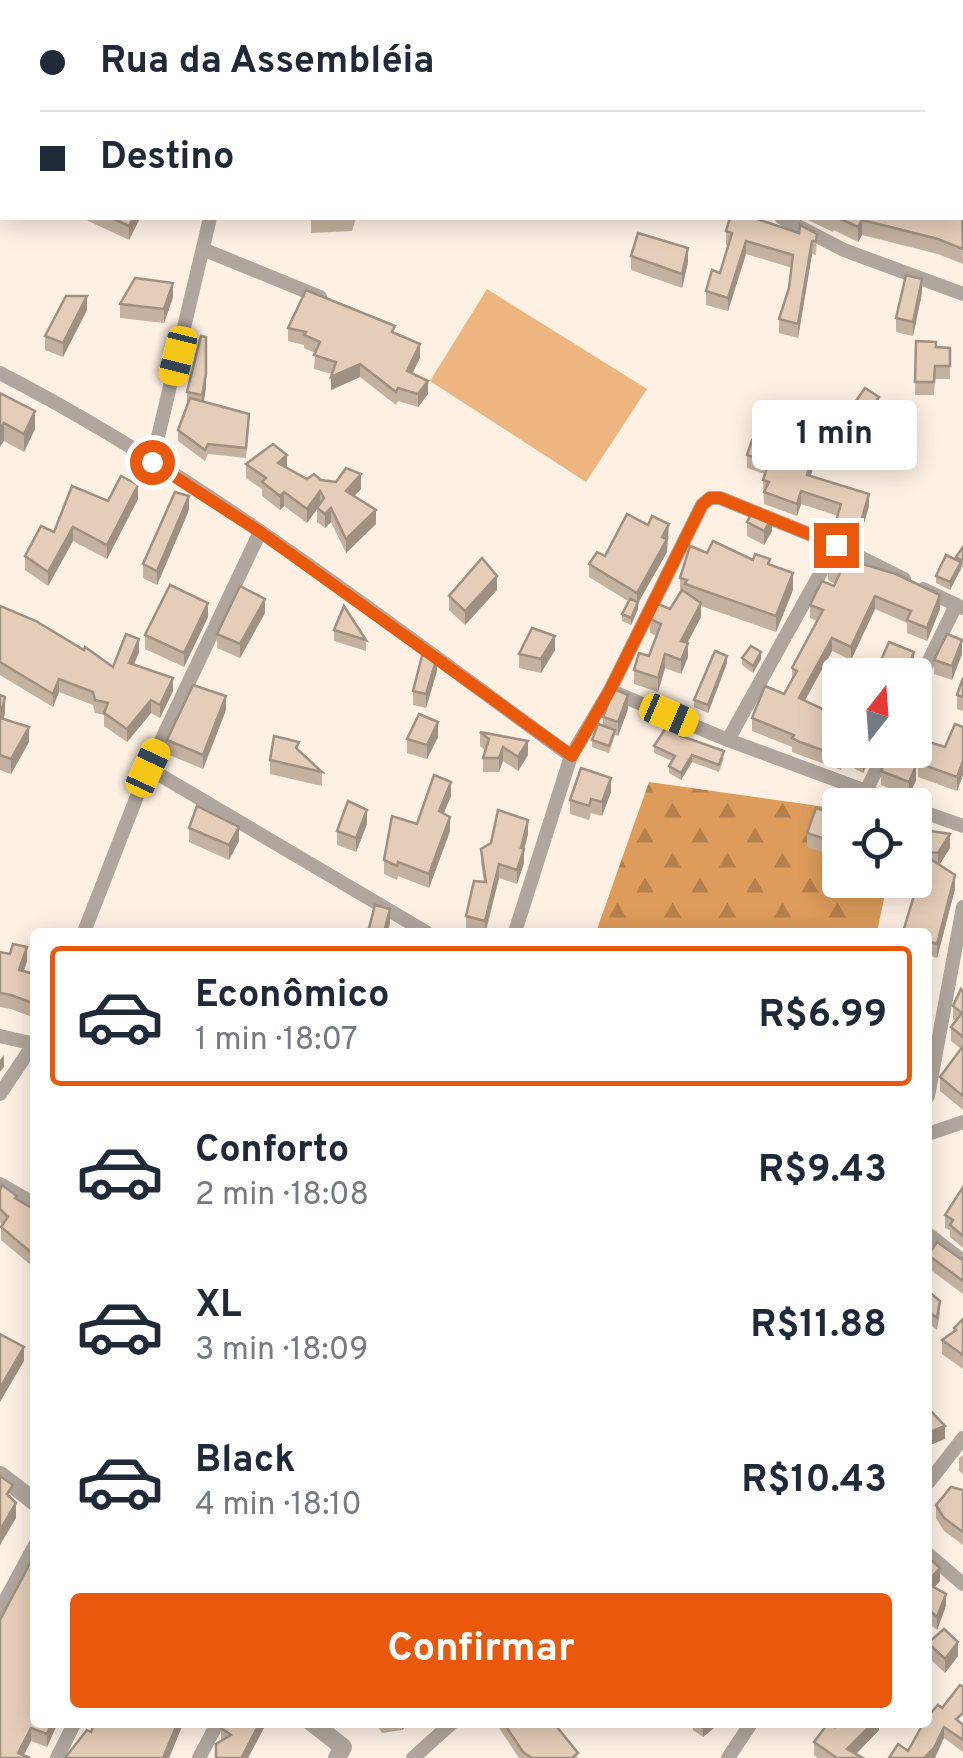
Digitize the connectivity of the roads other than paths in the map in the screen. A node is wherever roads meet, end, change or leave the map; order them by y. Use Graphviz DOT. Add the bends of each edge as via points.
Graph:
graph roads {
  1 [pos="210,220"];
  2 [pos="786,220"];
  3 [pos="205,250"];
  4 [pos="963,294"];
  5 [pos="326,300"];
  6 [pos="0,373"];
  7 [pos="152,462"];
  8 [pos="260,532"];
  9 [pos="836,545"];
  10 [pos="959,606"];
  11 [pos="932,658"];
  12 [pos="610,690"];
  13 [pos="728,740"];
  14 [pos="572,756"];
  15 [pos="148,768"];
  16 [pos="855,788"];
  17 [pos="932,815"];
  18 [pos="963,826"];
  19 [pos="963,907"];
  20 [pos="86,928"];
  21 [pos="419,928"];
  22 [pos="516,928"];
  23 [pos="0,1036"];
  24 [pos="30,1042"];
  25 [pos="30,1050"];
  26 [pos="932,1074"];
  27 [pos="0,1094"];
  28 [pos="963,1122"];
  29 [pos="932,1133"];
  30 [pos="0,1184"];
  31 [pos="30,1201"];
  32 [pos="932,1237"];
  33 [pos="963,1261"];
  34 [pos="963,1438"];
  35 [pos="0,1474"];
  36 [pos="932,1478"];
  37 [pos="30,1498"];
  38 [pos="30,1554"];
  39 [pos="932,1557"];
  40 [pos="963,1584"];
  41 [pos="0,1610"];
  42 [pos="72,1728"];
  43 [pos="215,1728"];
  44 [pos="317,1728"];
  45 [pos="446,1728"];
  46 [pos="748,1728"];
  47 [pos="345,1754"];
  48 [pos="57,1758"];
  49 [pos="199,1758"];
  50 [pos="414,1758"];
  51 [pos="728,1758"];
  1 -- 3 [label="street"];
  2 -- 4 [label="street" via="844,250"];
  3 -- 5 [label="street"];
  3 -- 7 [label="street"];
  6 -- 7 [label="street"];
  7 -- 8 [label="street"];
  8 -- 14 [label="street"];
  8 -- 15 [label="street"];
  9 -- 10 [label="street"];
  9 -- 12 [label="street" via="710,498"];
  9 -- 13 [label="street"];
  10 -- 11 [label="street"];
  12 -- 13 [label="street"];
  12 -- 14 [label="street"];
  13 -- 16 [label="street"];
  14 -- 22 [label="street"];
  15 -- 20 [label="street"];
  15 -- 21 [label="street"];
  17 -- 18 [label="street"];
  19 -- 26 [label="street"];
  23 -- 24 [label="street"];
  25 -- 27 [label="street"];
  28 -- 29 [label="street"];
  30 -- 31 [label="street"];
  32 -- 33 [label="street"];
  34 -- 36 [label="street"];
  35 -- 37 [label="street"];
  38 -- 41 [label="street"];
  39 -- 40 [label="street"];
  42 -- 48 [label="street"];
  43 -- 49 [label="street"];
  44 -- 47 [label="street"];
  45 -- 50 [label="street"];
  46 -- 51 [label="street"];
}
